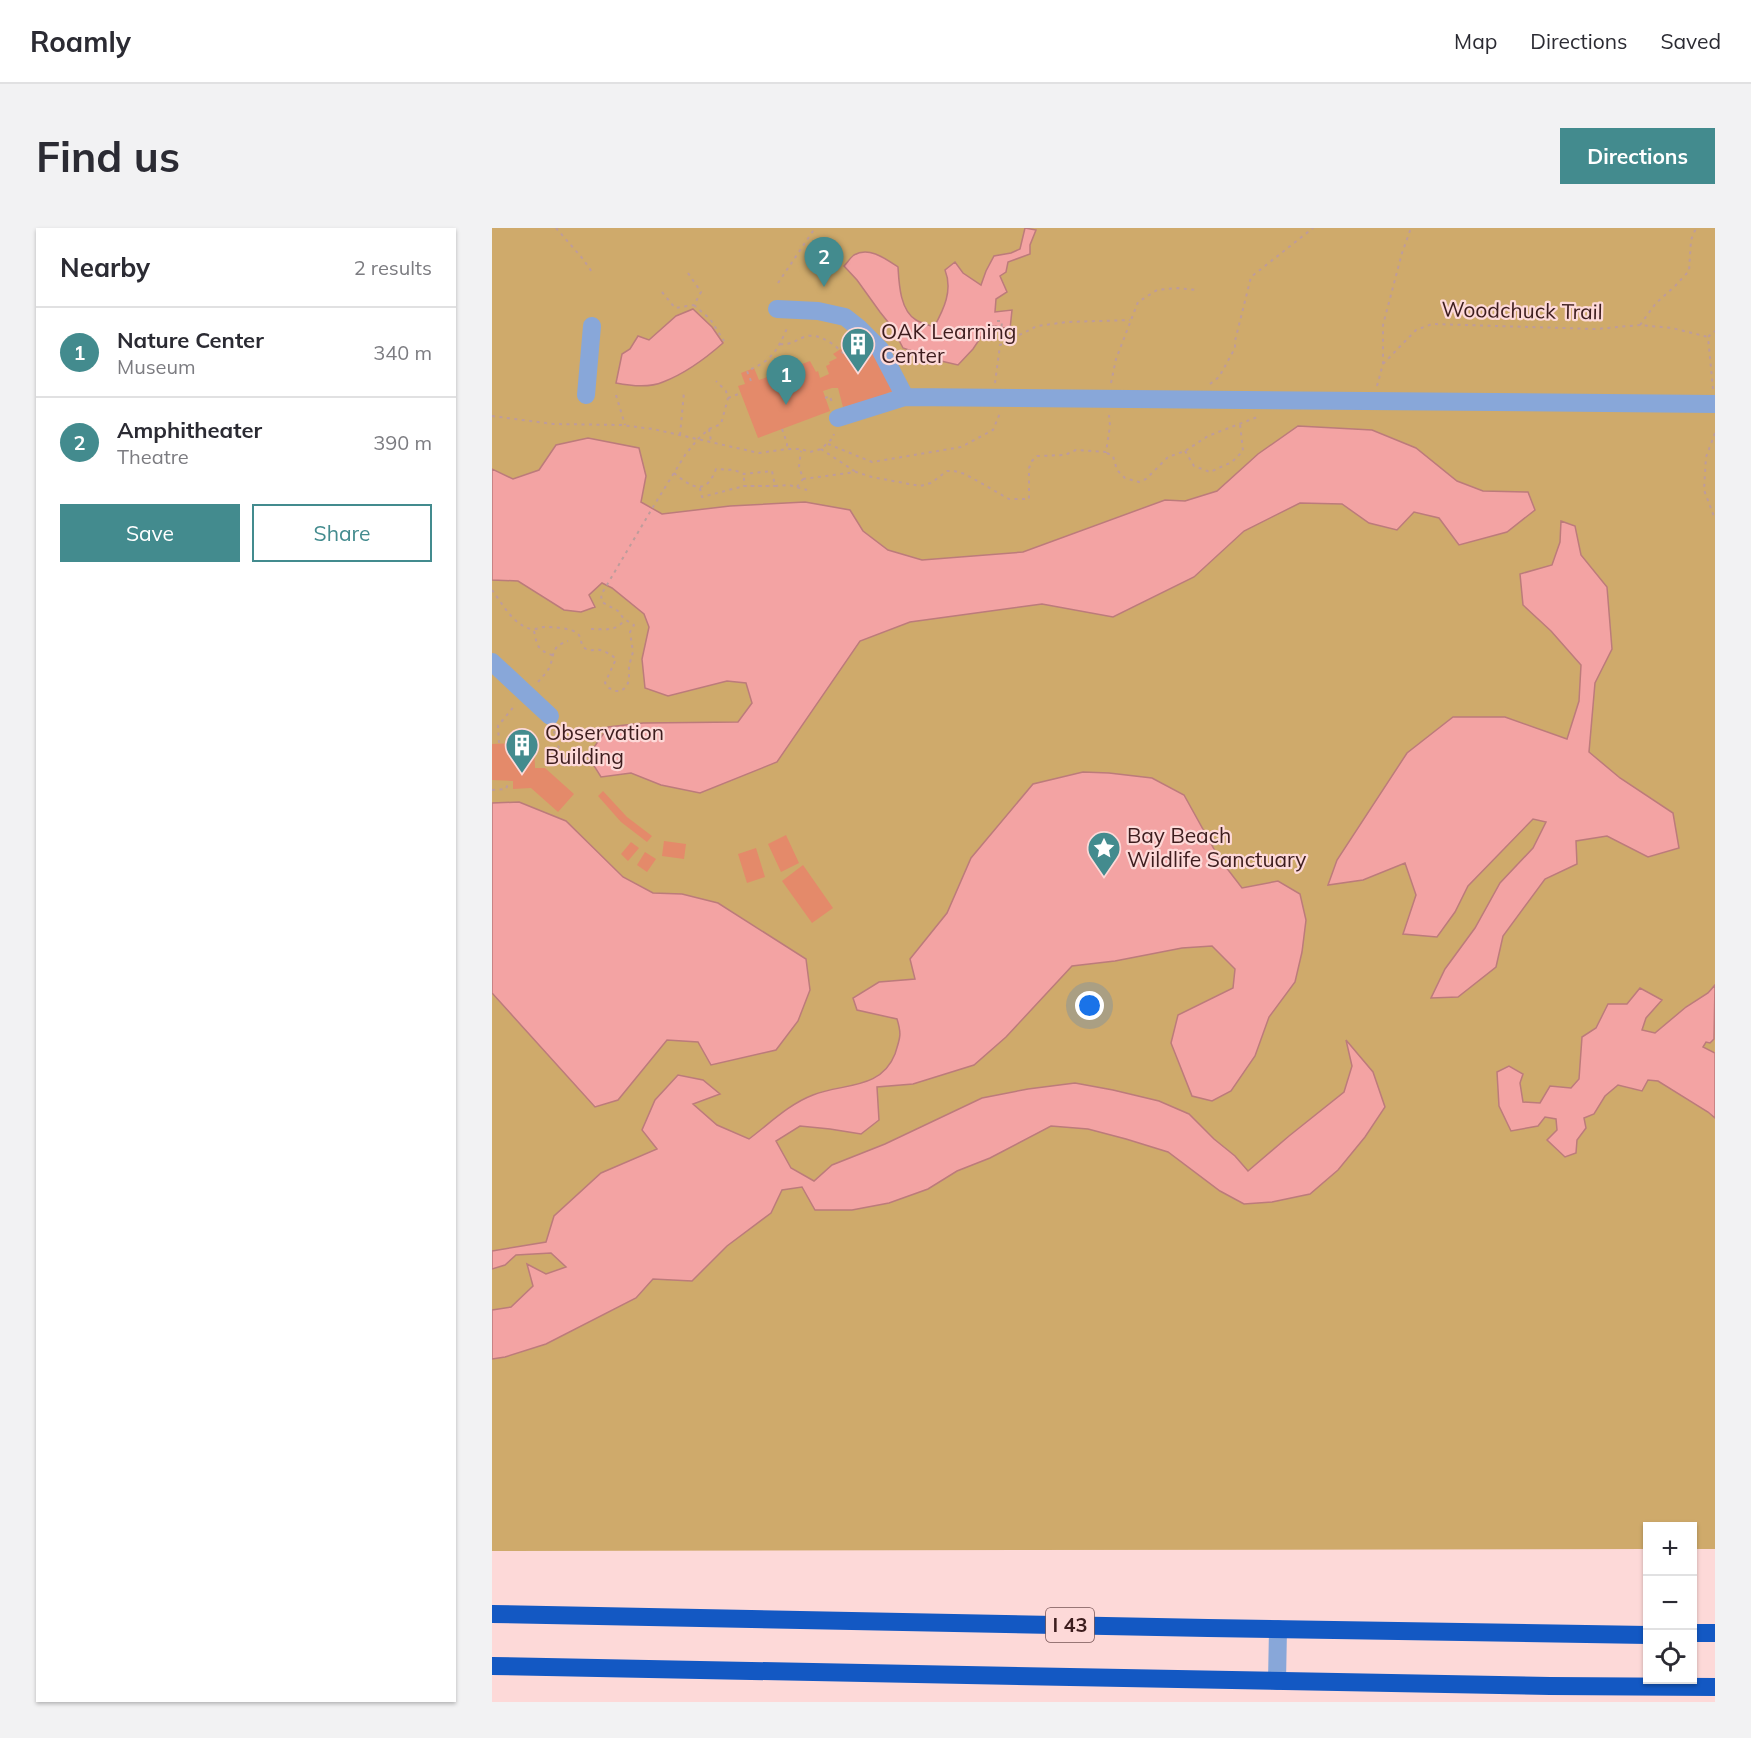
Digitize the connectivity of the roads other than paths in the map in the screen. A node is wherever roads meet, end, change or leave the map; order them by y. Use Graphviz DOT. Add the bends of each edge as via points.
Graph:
graph roads {
  1 [pos="785,314"];
  2 [pos="592,326"];
  3 [pos="586,395"];
  4 [pos="905,397"];
  5 [pos="1714,398"];
  6 [pos="838,418"];
  7 [pos="492,662"];
  8 [pos="550,716"];
  9 [pos="492,1614"];
  10 [pos="1278,1629"];
  11 [pos="1697,1633"];
  12 [pos="1715,1633"];
  13 [pos="1643,1635"];
  14 [pos="492,1666"];
  15 [pos="1277,1681"];
  16 [pos="1715,1687"];
  1 -- 4 [label="lane" via="818,311 845,317 880,349"];
  2 -- 3 [label="lane"];
  4 -- 5 [label="lane" via="1374,401"];
  4 -- 6 [label="lane"];
  7 -- 8 [label="lane"];
  9 -- 10 [label="highway, I 43"];
  10 -- 13 [label="highway, I 43"];
  10 -- 15 [label="lane"];
  11 -- 12 [label="highway"];
  14 -- 15 [label="highway"];
  15 -- 16 [label="highway"];
}
